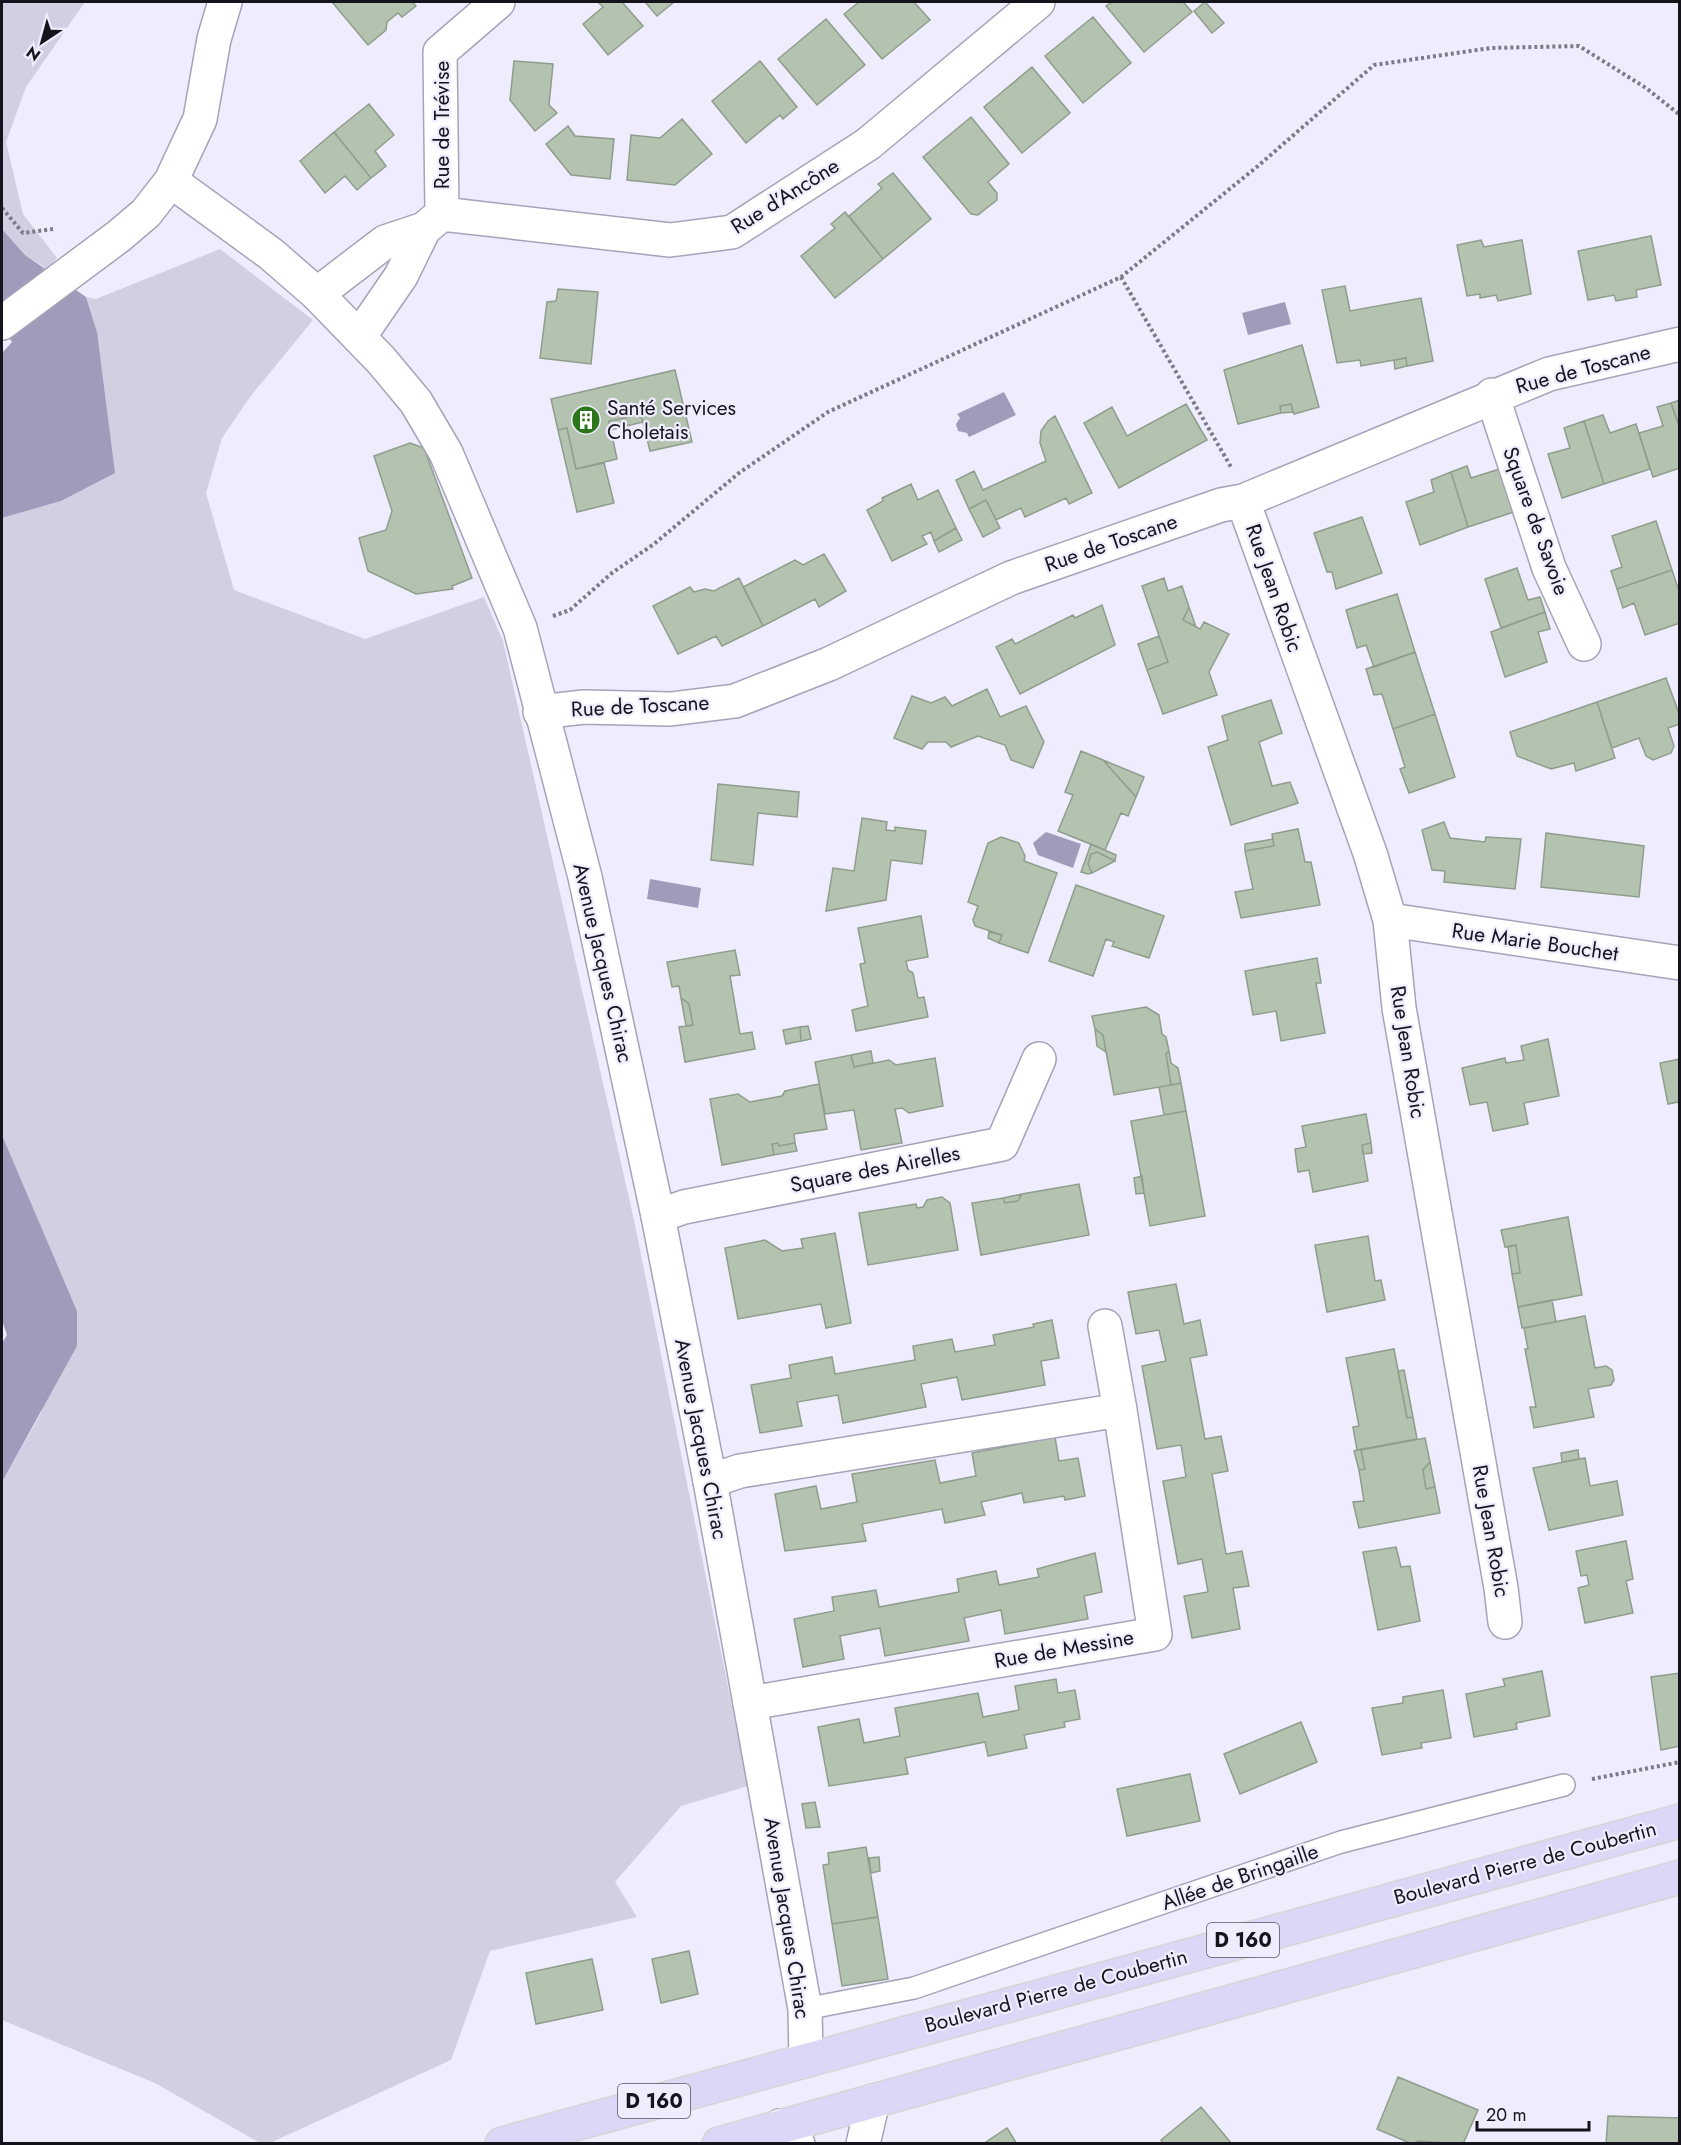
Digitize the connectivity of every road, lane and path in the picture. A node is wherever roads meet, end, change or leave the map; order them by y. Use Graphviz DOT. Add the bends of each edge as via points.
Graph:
graph roads {
  1 [pos="225,2"];
  2 [pos="498,2"];
  3 [pos="1038,2"];
  4 [pos="1680,115"];
  5 [pos="171,181"];
  6 [pos="2,208"];
  7 [pos="433,222"];
  8 [pos="52,229"];
  9 [pos="1121,277"];
  10 [pos="317,294"];
  11 [pos="2,322"];
  12 [pos="359,338"];
  13 [pos="1680,344"];
  14 [pos="1492,395"];
  15 [pos="1244,501"];
  16 [pos="520,628"];
  17 [pos="1584,644"];
  18 [pos="540,712"];
  19 [pos="1390,920"];
  20 [pos="1680,963"];
  21 [pos="1040,1059"];
  22 [pos="658,1216"];
  23 [pos="1105,1326"];
  24 [pos="1120,1410"];
  25 [pos="710,1481"];
  26 [pos="1505,1622"];
  27 [pos="750,1703"];
  28 [pos="1680,1762"];
  29 [pos="1564,1785"];
  30 [pos="1680,1821"];
  31 [pos="1680,1877"];
  32 [pos="805,2009"];
  33 [pos="806,2059"];
  34 [pos="873,2101"];
  35 [pos="789,2135"];
  36 [pos="502,2144"];
  37 [pos="719,2144"];
  38 [pos="863,2144"];
  1 -- 5 [label="street" via="214,39 200,119"];
  2 -- 7 [label="street, Rue de Trévise" via="440,52"];
  3 -- 7 [label="street, Rue d’Ancône" via="868,144 732,232 670,240"];
  4 -- 9 [label="path" via="1646,88 1579,46 1491,48 1374,65"];
  5 -- 10 [label="street, Avenue Jacques Chirac" via="271,254"];
  5 -- 11 [label="street" via="146,213"];
  6 -- 8 [label="path" via="23,232"];
  7 -- 10 [label="street" via="385,242"];
  7 -- 12 [label="street, Rue de Trévise"];
  9 -- 15 [label="path" via="1230,465"];
  9 -- 16 [label="path" via="828,412 739,473 570,610"];
  10 -- 12 [label="street, Avenue Jacques Chirac"];
  12 -- 16 [label="street, Avenue Jacques Chirac" via="416,402 446,453"];
  13 -- 14 [label="street, Rue de Toscane" via="1549,374"];
  14 -- 15 [label="street, Rue de Toscane"];
  14 -- 17 [label="street, Square de Savoie" via="1549,568"];
  15 -- 18 [label="street, Rue de Toscane" via="1221,505 1011,578 829,664 735,700 671,709 584,707"];
  15 -- 19 [label="street, Rue Jean Robic" via="1370,853"];
  16 -- 18 [label="street, Avenue Jacques Chirac"];
  18 -- 22 [label="street, Avenue Jacques Chirac" via="585,877"];
  19 -- 20 [label="street, Rue Marie Bouchet"];
  19 -- 26 [label="street, Rue Jean Robic" via="1400,1008"];
  21 -- 22 [label="street, Square des Airelles" via="1002,1144 684,1207"];
  22 -- 25 [label="street, Avenue Jacques Chirac"];
  23 -- 24 [label="street, Rue de Messine"];
  24 -- 25 [label="street" via="740,1471"];
  24 -- 27 [label="street, Rue de Messine" via="1155,1634"];
  25 -- 27 [label="street, Avenue Jacques Chirac"];
  27 -- 32 [label="street, Avenue Jacques Chirac"];
  28 -- 29 [label="path"];
  29 -- 32 [label="lane, Allée de Bringaille" via="1341,1842 914,1988"];
  30 -- 33 [label="main road, Boulevard Pierre de Coubertin / D 160"];
  31 -- 34 [label="main road, D 160"];
  32 -- 33 [label="street, Avenue Jacques Chirac"];
  33 -- 36 [label="main road, Boulevard Pierre de Coubertin / D 160"];
  34 -- 35 [label="main road, D 160"];
  34 -- 38 [label="street"];
  35 -- 37 [label="main road, D 160"];
}
